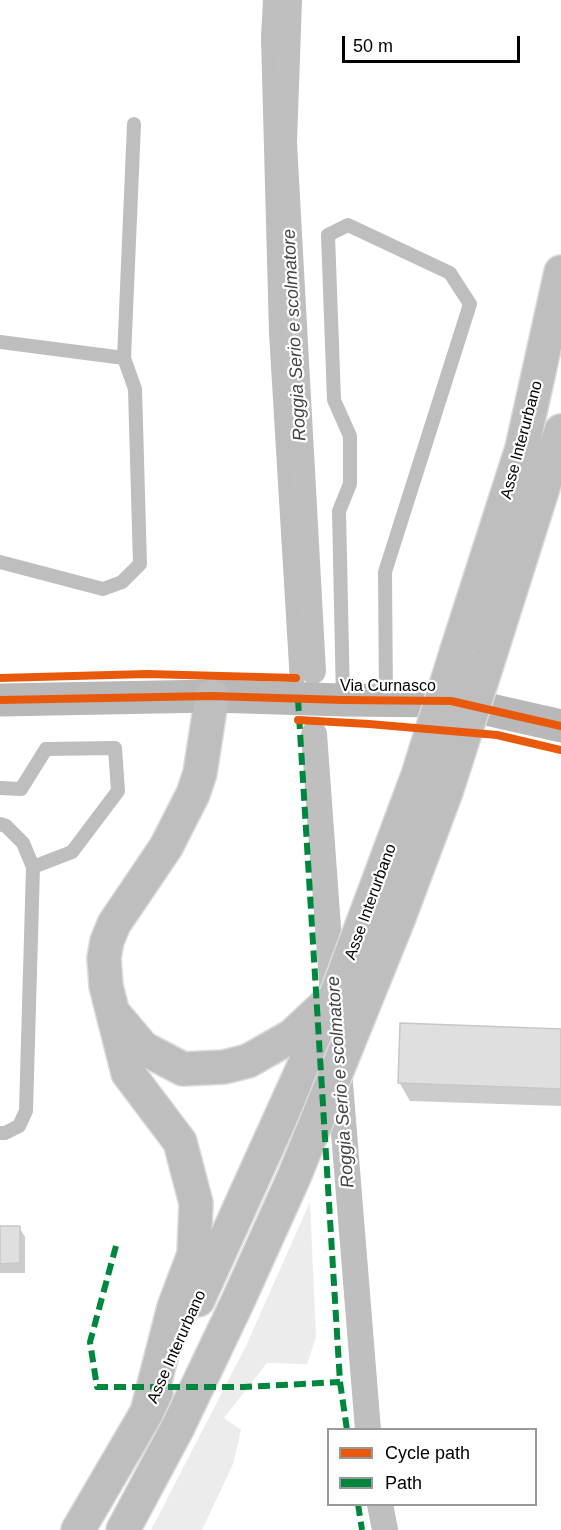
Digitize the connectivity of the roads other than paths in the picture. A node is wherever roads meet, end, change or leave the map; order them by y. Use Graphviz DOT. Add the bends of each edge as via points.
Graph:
graph roads {
  1 [pos="270,0"];
  2 [pos="134,124"];
  3 [pos="561,273"];
  4 [pos="0,342"];
  5 [pos="124,358"];
  6 [pos="561,431"];
  7 [pos="0,562"];
  8 [pos="212,696"];
  9 [pos="298,699"];
  10 [pos="0,700"];
  11 [pos="343,700"];
  12 [pos="386,700"];
  13 [pos="561,726"];
  14 [pos="0,788"];
  15 [pos="0,824"];
  16 [pos="33,867"];
  17 [pos="336,995"];
  18 [pos="114,1014"];
  19 [pos="0,1133"];
  20 [pos="147,1412"];
  21 [pos="78,1530"];
  22 [pos="123,1530"];
  1 -- 9 [label="lane" via="276,333"];
  2 -- 5 [label="lane"];
  3 -- 17 [label="highway, Asse Interurbano, bridge" via="522,448 418,775"];
  4 -- 5 [label="lane"];
  5 -- 7 [label="lane" via="135,389 140,564 122,582 103,589"];
  6 -- 22 [label="highway, Asse Interurbano, bridge" via="446,792 399,920 294,1177 238,1301"];
  8 -- 9 [label="street, Via Curnasco"];
  8 -- 10 [label="street, Via Curnasco"];
  8 -- 18 [label="highway" via="193,794 166,847 121,911 107,941 106,986"];
  9 -- 11 [label="street, Via Curnasco"];
  11 -- 12 [label="street, Via Curnasco"];
  11 -- 12 [label="lane" via="339,511 350,484 350,436 334,400 328,235 348,225 450,273 470,304 385,572"];
  12 -- 13 [label="street, Via Curnasco" via="451,701"];
  14 -- 16 [label="lane" via="21,789 46,749 115,748 118,790 72,852"];
  15 -- 16 [label="lane" via="23,843"];
  16 -- 19 [label="lane" via="26,1111 19,1126"];
  17 -- 18 [label="highway" via="283,1042 248,1061 224,1066 183,1069 143,1048"];
  17 -- 20 [label="highway, Asse Interurbano"];
  18 -- 20 [label="highway" via="128,1073 180,1142 196,1203 194,1254 174,1307"];
  20 -- 21 [label="highway, Asse Interurbano"];
}
